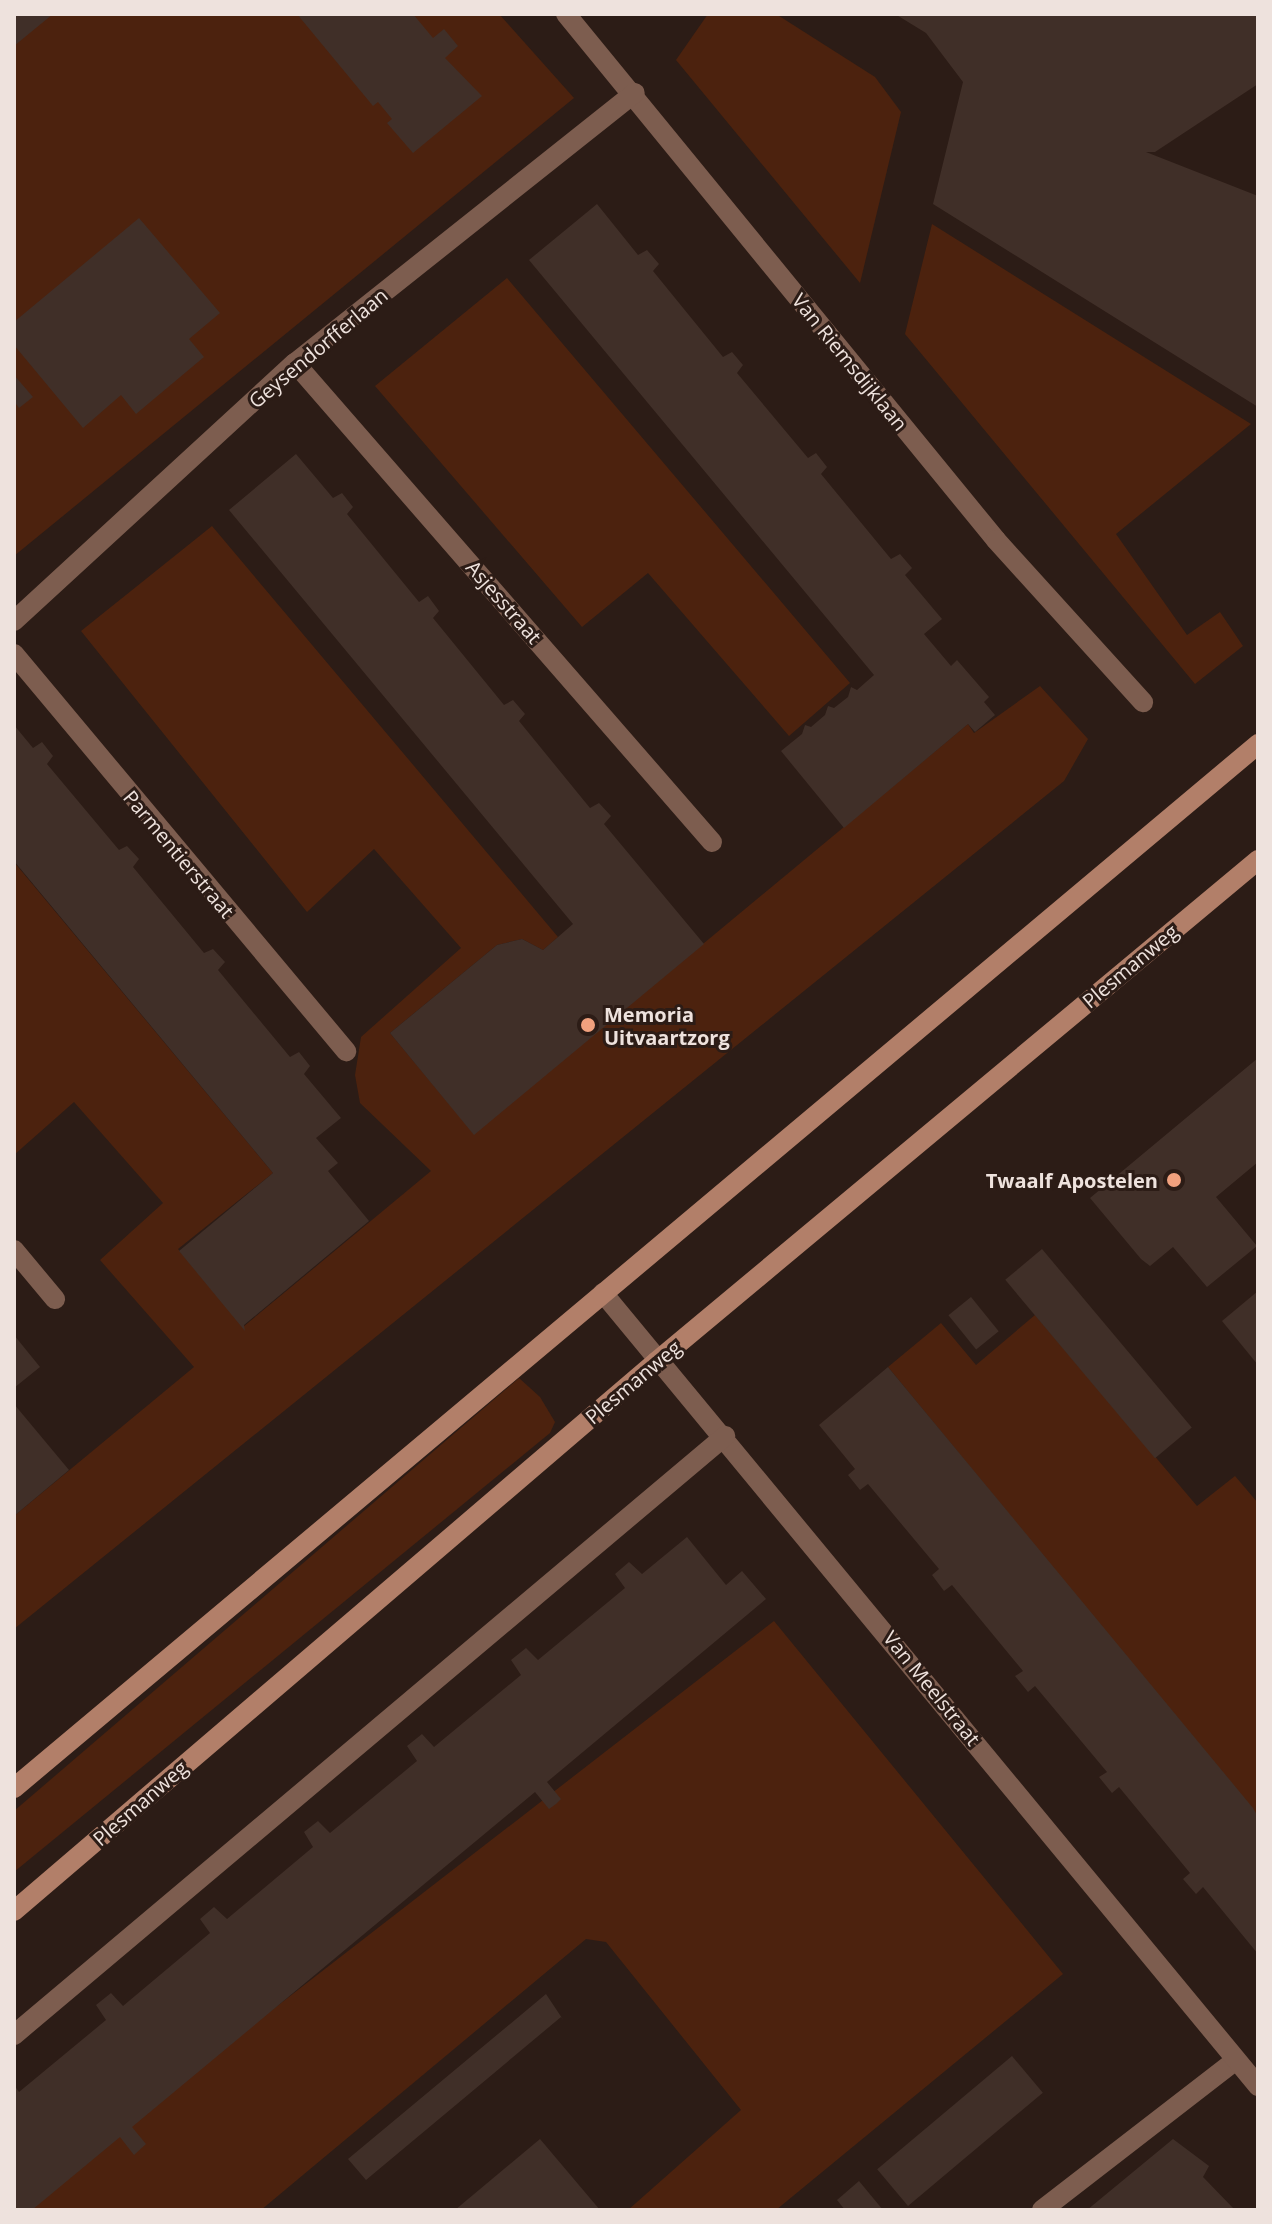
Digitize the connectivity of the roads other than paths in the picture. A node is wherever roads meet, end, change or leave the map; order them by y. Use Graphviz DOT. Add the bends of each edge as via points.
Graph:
graph roads {
  1 [pos="566,14"];
  2 [pos="635,93"];
  3 [pos="295,363"];
  4 [pos="14,621"];
  5 [pos="14,654"];
  6 [pos="1143,702"];
  7 [pos="1258,744"];
  8 [pos="712,842"];
  9 [pos="1258,860"];
  10 [pos="346,1051"];
  11 [pos="14,1250"];
  12 [pos="603,1293"];
  13 [pos="55,1299"];
  14 [pos="656,1362"];
  15 [pos="725,1436"];
  16 [pos="14,1788"];
  17 [pos="14,1911"];
  18 [pos="14,2035"];
  19 [pos="1236,2060"];
  20 [pos="1258,2086"];
  21 [pos="1042,2210"];
  1 -- 2 [label="street, Van Riemsdijklaan"];
  2 -- 3 [label="street, Geysendorfferlaan"];
  2 -- 6 [label="street, Van Riemsdijklaan" via="987,528"];
  3 -- 4 [label="street, Geysendorfferlaan"];
  3 -- 8 [label="street, Asjesstraat"];
  5 -- 10 [label="street, Parmentierstraat"];
  7 -- 12 [label="main road"];
  9 -- 14 [label="main road, Plesmanweg"];
  11 -- 13 [label="street"];
  12 -- 14 [label="street, Van Meelstraat"];
  12 -- 16 [label="main road"];
  14 -- 15 [label="street, Van Meelstraat"];
  14 -- 17 [label="main road, Plesmanweg"];
  15 -- 18 [label="street"];
  15 -- 19 [label="street, Van Meelstraat"];
  19 -- 20 [label="street, Van Meelstraat"];
  19 -- 21 [label="street"];
}
